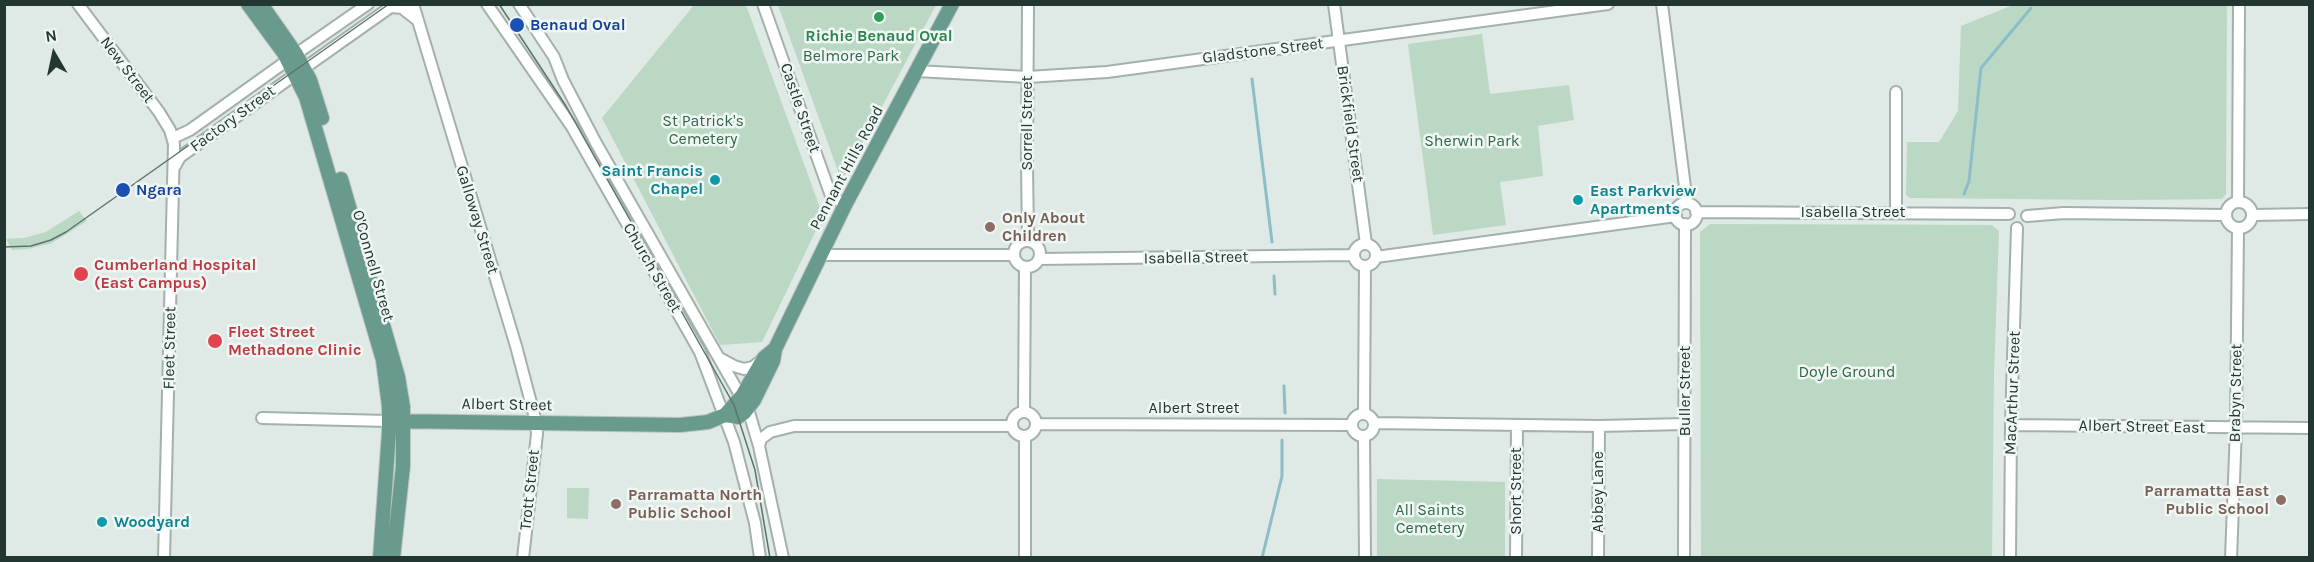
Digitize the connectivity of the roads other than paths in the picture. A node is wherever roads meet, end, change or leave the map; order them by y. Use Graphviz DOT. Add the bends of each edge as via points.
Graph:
graph roads {
  1 [pos="78,4"];
  2 [pos="248,4"];
  3 [pos="261,4"];
  4 [pos="368,4"];
  5 [pos="413,4"];
  6 [pos="487,4"];
  7 [pos="519,4"];
  8 [pos="763,4"];
  9 [pos="952,4"];
  10 [pos="1028,4"];
  11 [pos="1334,4"];
  12 [pos="1608,4"];
  13 [pos="1662,4"];
  14 [pos="2239,4"];
  15 [pos="393,6"];
  16 [pos="416,19"];
  17 [pos="1338,42"];
  18 [pos="292,57"];
  19 [pos="916,71"];
  20 [pos="300,72"];
  21 [pos="1028,77"];
  22 [pos="1896,92"];
  23 [pos="173,138"];
  24 [pos="175,167"];
  25 [pos="2238,202"];
  26 [pos="1687,203"];
  27 [pos="845,205"];
  28 [pos="1696,212"];
  29 [pos="1896,212"];
  30 [pos="2009,214"];
  31 [pos="2310,214"];
  32 [pos="2226,215"];
  33 [pos="2252,215"];
  34 [pos="1676,216"];
  35 [pos="2026,216"];
  36 [pos="1685,224"];
  37 [pos="2017,228"];
  38 [pos="2238,228"];
  39 [pos="1030,241"];
  40 [pos="1366,244"];
  41 [pos="821,255"];
  42 [pos="1014,255"];
  43 [pos="1353,255"];
  44 [pos="1376,257"];
  45 [pos="1039,259"];
  46 [pos="1025,267"];
  47 [pos="1365,267"];
  48 [pos="769,353"];
  49 [pos="718,357"];
  50 [pos="745,403"];
  51 [pos="1024,412"];
  52 [pos="1364,413"];
  53 [pos="725,415"];
  54 [pos="262,418"];
  55 [pos="396,421"];
  56 [pos="536,422"];
  57 [pos="1374,423"];
  58 [pos="1036,424"];
  59 [pos="1685,424"];
  60 [pos="1352,425"];
  61 [pos="1517,425"];
  62 [pos="2011,425"];
  63 [pos="1012,426"];
  64 [pos="1599,426"];
  65 [pos="2236,428"];
  66 [pos="2310,428"];
  67 [pos="1025,436"];
  68 [pos="1364,436"];
  69 [pos="759,446"];
  70 [pos="164,558"];
  71 [pos="380,558"];
  72 [pos="393,558"];
  73 [pos="523,558"];
  74 [pos="760,558"];
  75 [pos="783,558"];
  76 [pos="1025,558"];
  77 [pos="1365,558"];
  78 [pos="1516,558"];
  79 [pos="1598,558"];
  80 [pos="1684,558"];
  81 [pos="2010,558"];
  82 [pos="2231,558"];
  1 -- 23 [label="street, New Street" via="154,106"];
  2 -- 18 [label="main road, O'Connell Street"];
  3 -- 18 [label="main road, O'Connell Street"];
  4 -- 18 [label="street, Factory Street"];
  5 -- 16 [label="street, Galloway Street"];
  6 -- 53 [label="street, Church Street" via="581,144 700,352"];
  7 -- 49 [label="street, Church Street" via="554,57 596,143"];
  8 -- 27 [label="street, Castle Street" via="831,196"];
  9 -- 19 [label="main road, Pennant Hills Road"];
  10 -- 21 [label="street, Sorrell Street"];
  11 -- 17 [label="street, Brickfield Street"];
  12 -- 17 [label="street, Gladstone Street"];
  13 -- 26 [label="street"];
  14 -- 25 [label="street"];
  15 -- 16 [label="street"];
  15 -- 20 [label="street, Factory Street"];
  16 -- 56 [label="street, Galloway Street"];
  17 -- 21 [label="street, Gladstone Street" via="1107,72"];
  17 -- 40 [label="street, Brickfield Street"];
  18 -- 20 [label="main road, O'Connell Street"];
  18 -- 23 [label="street, Factory Street"];
  19 -- 21 [label="street, Gladstone Street"];
  19 -- 27 [label="main road, Pennant Hills Road"];
  20 -- 24 [label="street, Factory Street" via="186,153"];
  20 -- 55 [label="main road, O'Connell Street" via="315,93 393,361 402,398"];
  21 -- 39 [label="street, Sorrell Street"];
  22 -- 29 [label="street"];
  23 -- 24 [label="street, Fleet Street"];
  24 -- 70 [label="street, Fleet Street"];
  25 -- 32 [label="street" via="2231,205"];
  25 -- 33 [label="street" via="2246,204"];
  26 -- 28 [label="street"];
  26 -- 34 [label="street" via="1678,207"];
  27 -- 41 [label="main road, Pennant Hills Road"];
  28 -- 29 [label="street, Isabella Street"];
  28 -- 36 [label="street" via="1694,221"];
  29 -- 30 [label="street, Isabella Street"];
  30 -- 35 [label="street" via="2017,209"];
  30 -- 37 [label="street" via="2009,223"];
  31 -- 33 [label="street"];
  32 -- 35 [label="street"];
  32 -- 38 [label="street" via="2230,225"];
  33 -- 38 [label="street" via="2248,225"];
  34 -- 36 [label="street"];
  34 -- 44 [label="street"];
  35 -- 37 [label="street" via="2025,225"];
  36 -- 59 [label="street, Buller Street"];
  37 -- 62 [label="street, MacArthur Street"];
  38 -- 65 [label="street, Brabyn Street"];
  39 -- 42 [label="street" via="1020,243"];
  39 -- 45 [label="street" via="1039,249"];
  40 -- 43 [label="street" via="1356,248"];
  40 -- 44 [label="street" via="1375,250"];
  41 -- 42 [label="street"];
  41 -- 48 [label="main road, Pennant Hills Road"];
  42 -- 46 [label="street"];
  43 -- 45 [label="street, Isabella Street"];
  43 -- 47 [label="street"];
  44 -- 47 [label="street"];
  45 -- 46 [label="street" via="1035,265"];
  46 -- 51 [label="street"];
  47 -- 52 [label="street"];
  48 -- 49 [label="street" via="744,369"];
  48 -- 50 [label="main road, Pennant Hills Road" via="773,361"];
  49 -- 50 [label="street, Church Street"];
  50 -- 53 [label="main road, Pennant Hills Road"];
  50 -- 69 [label="street, Church Street"];
  51 -- 58 [label="street"];
  51 -- 63 [label="street" via="1015,415"];
  52 -- 57 [label="street"];
  52 -- 60 [label="street" via="1357,415"];
  53 -- 56 [label="main road, Albert Street" via="708,422 680,425"];
  53 -- 74 [label="street, Church Street" via="755,523"];
  54 -- 55 [label="street, Albert Street"];
  55 -- 56 [label="main road, Albert Street"];
  55 -- 71 [label="main road, O'Connell Street"];
  55 -- 72 [label="main road, O'Connell Street" via="403,466"];
  56 -- 73 [label="street, Trott Street"];
  57 -- 61 [label="street"];
  57 -- 68 [label="street" via="1371,433"];
  58 -- 60 [label="street, Albert Street"];
  58 -- 67 [label="street" via="1034,431"];
  59 -- 64 [label="street"];
  59 -- 80 [label="street, Buller Street"];
  60 -- 68 [label="street" via="1355,432"];
  61 -- 64 [label="street"];
  61 -- 78 [label="street, Short Street"];
  62 -- 65 [label="street, Albert Street East"];
  62 -- 81 [label="street, MacArthur Street"];
  63 -- 67 [label="street" via="1016,434"];
  63 -- 69 [label="street" via="803,425 770,432"];
  64 -- 79 [label="street, Abbey Lane"];
  65 -- 66 [label="street, Albert Street East"];
  65 -- 82 [label="street, Brabyn Street"];
  67 -- 76 [label="street"];
  68 -- 77 [label="street"];
  69 -- 75 [label="street, Church Street"];
}
